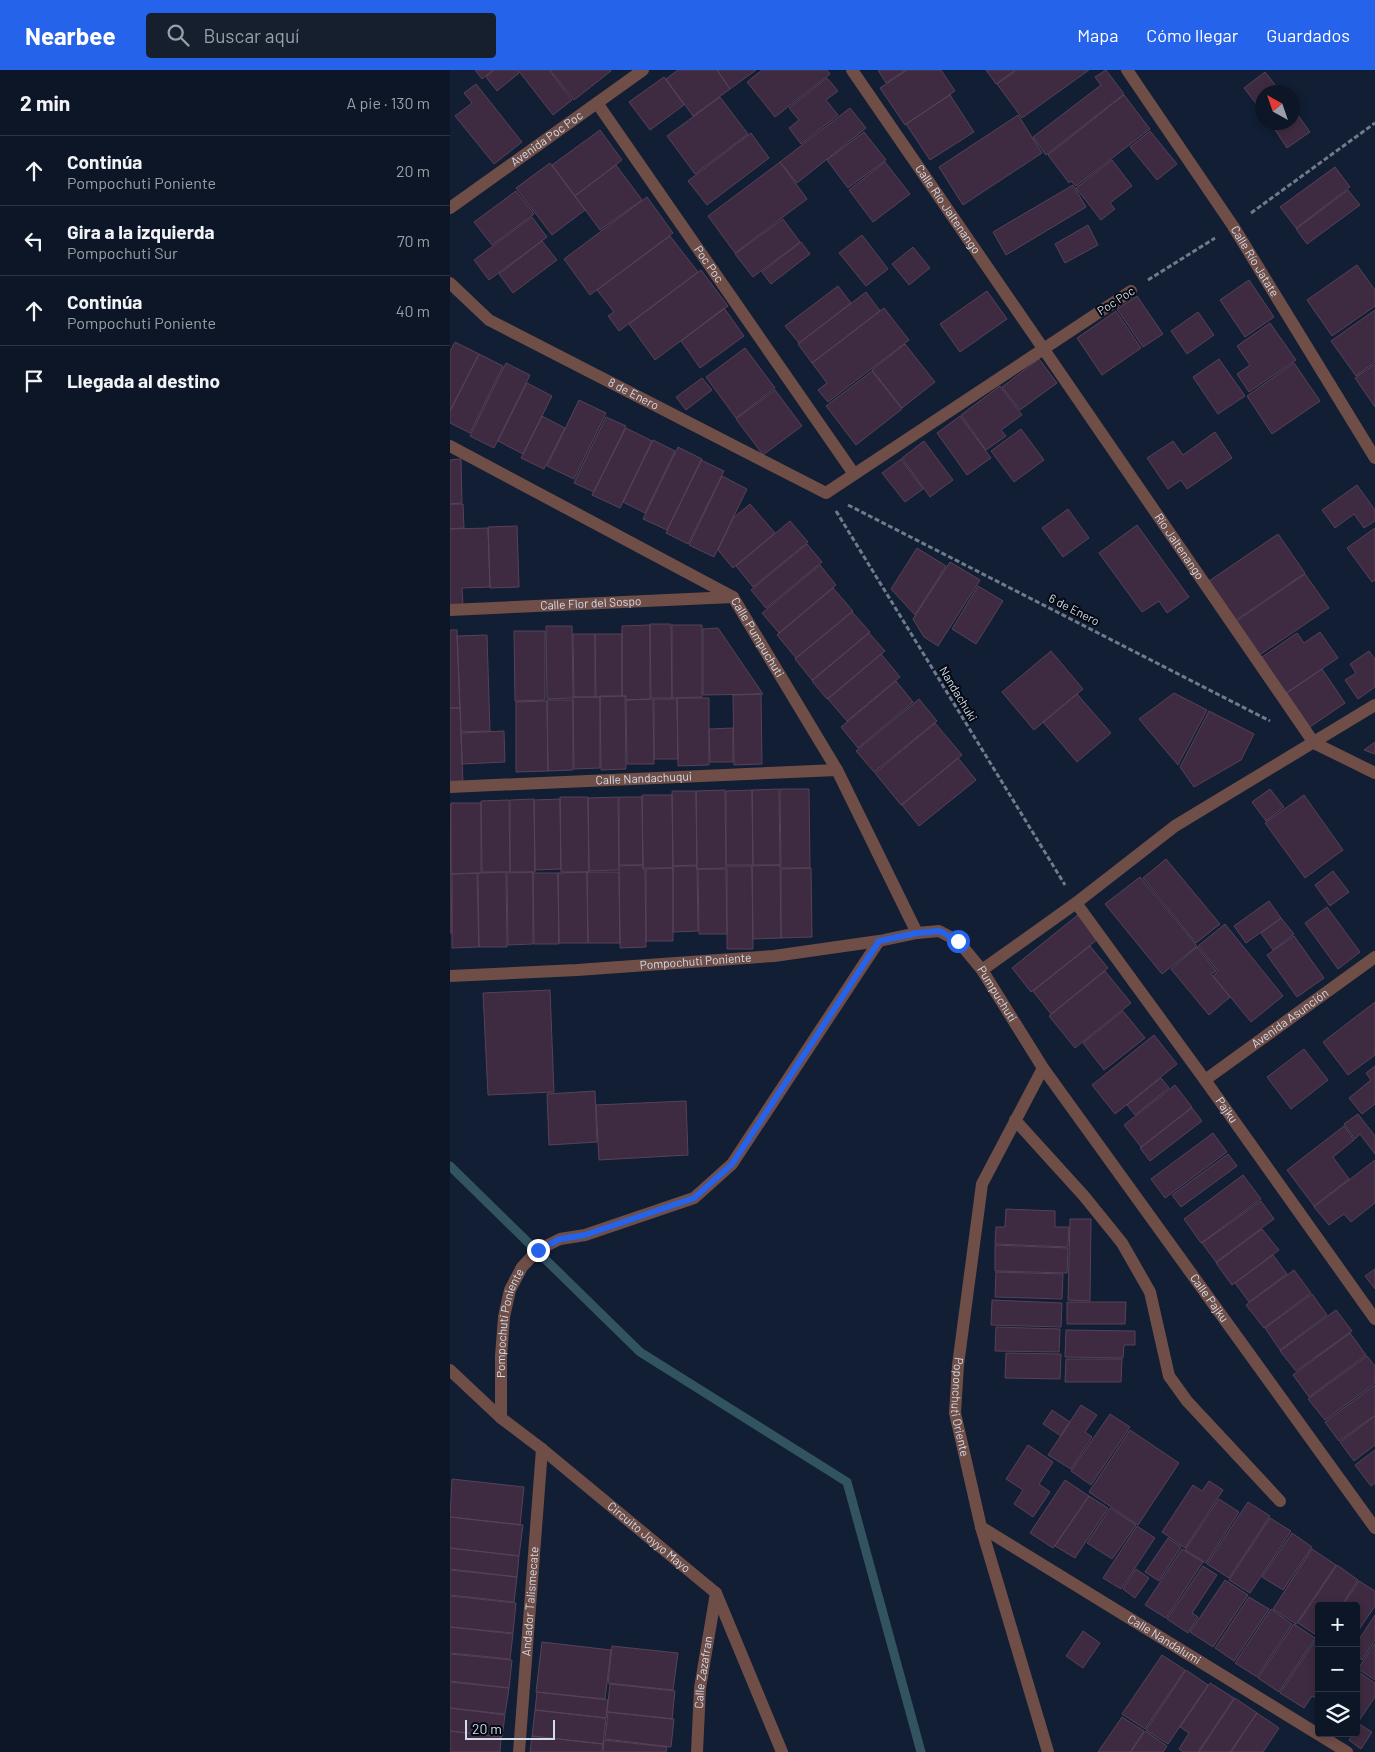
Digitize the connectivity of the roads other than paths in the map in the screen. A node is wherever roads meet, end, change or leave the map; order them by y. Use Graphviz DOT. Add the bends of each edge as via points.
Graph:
graph roads {
  1 [pos="643,70"];
  2 [pos="852,70"];
  3 [pos="1127,70"];
  4 [pos="597,103"];
  5 [pos="450,208"];
  6 [pos="450,283"];
  7 [pos="1131,291"];
  8 [pos="1042,349"];
  9 [pos="450,446"];
  10 [pos="1375,458"];
  11 [pos="854,474"];
  12 [pos="826,493"];
  13 [pos="733,597"];
  14 [pos="450,610"];
  15 [pos="1375,705"];
  16 [pos="1314,743"];
  17 [pos="837,770"];
  18 [pos="1375,773"];
  19 [pos="450,787"];
  20 [pos="1076,903"];
  21 [pos="940,931"];
  22 [pos="917,933"];
  23 [pos="879,941"];
  24 [pos="1375,957"];
  25 [pos="982,970"];
  26 [pos="450,976"];
  27 [pos="1043,1068"];
  28 [pos="1205,1080"];
  29 [pos="1015,1120"];
  30 [pos="1375,1319"];
  31 [pos="450,1370"];
  32 [pos="501,1418"];
  33 [pos="542,1449"];
  34 [pos="1280,1501"];
  35 [pos="982,1527"];
  36 [pos="1375,1528"];
  37 [pos="716,1593"];
  38 [pos="519,1752"];
  39 [pos="697,1752"];
  40 [pos="782,1752"];
  41 [pos="1048,1752"];
  42 [pos="1347,1752"];
  1 -- 4 [label="street, Avenida Poc Poc"];
  2 -- 8 [label="street, Calle Río Jaltenango"];
  3 -- 10 [label="street, Calle Río Jatate" via="1233,226"];
  4 -- 5 [label="street, Avenida Poc Poc"];
  4 -- 11 [label="street, Poc Poc"];
  6 -- 12 [label="street, 8 de Enero" via="489,320"];
  7 -- 8 [label="street, Poc Poc"];
  8 -- 11 [label="street, Poc Poc"];
  8 -- 16 [label="street, Río Jaltenango"];
  9 -- 13 [label="street, Calle Pumpuchuti"];
  11 -- 12 [label="street, Poc Poc"];
  13 -- 14 [label="street, Calle Flor del Sospo"];
  13 -- 17 [label="street, Calle Pumpuchuti"];
  15 -- 16 [label="street"];
  16 -- 18 [label="street"];
  16 -- 20 [label="street" via="1175,826"];
  17 -- 19 [label="street, Calle Nandachuqui"];
  17 -- 22 [label="street, Calle Pumpuchuti"];
  20 -- 25 [label="street"];
  20 -- 28 [label="street, Pajku"];
  21 -- 22 [label="street, Pompochuti Poniente"];
  21 -- 25 [label="street, Pumpuchuti" via="958,941"];
  22 -- 23 [label="street, Pompochuti Poniente"];
  23 -- 26 [label="street, Pompochuti Poniente" via="774,956"];
  23 -- 32 [label="street, Pompochuti Poniente" via="732,1164 694,1198 585,1235 560,1239 538,1250 522,1267 510,1290 504,1317"];
  24 -- 28 [label="street, Avenida Asunción"];
  25 -- 27 [label="street, Pumpuchuti"];
  27 -- 29 [label="street, Poponchuti Oriente"];
  27 -- 36 [label="street, Calle Pajku"];
  28 -- 30 [label="street, Pajku"];
  29 -- 34 [label="street" via="1122,1243 1150,1292 1169,1376 1187,1402"];
  29 -- 35 [label="street, Poponchuti Oriente" via="982,1184 958,1365 956,1413"];
  31 -- 32 [label="street, Circuito Joyyo Mayo"];
  32 -- 33 [label="street, Circuito Joyyo Mayo"];
  33 -- 37 [label="street, Circuito Joyyo Mayo"];
  33 -- 38 [label="street, Andador Talismecate"];
  35 -- 41 [label="street, Poponchuti Oriente"];
  35 -- 42 [label="street, Calle Nandalumi"];
  37 -- 39 [label="street, Calle Zazafran" via="700,1688"];
  37 -- 40 [label="street, Circuito Joyyo Mayo"];
}
